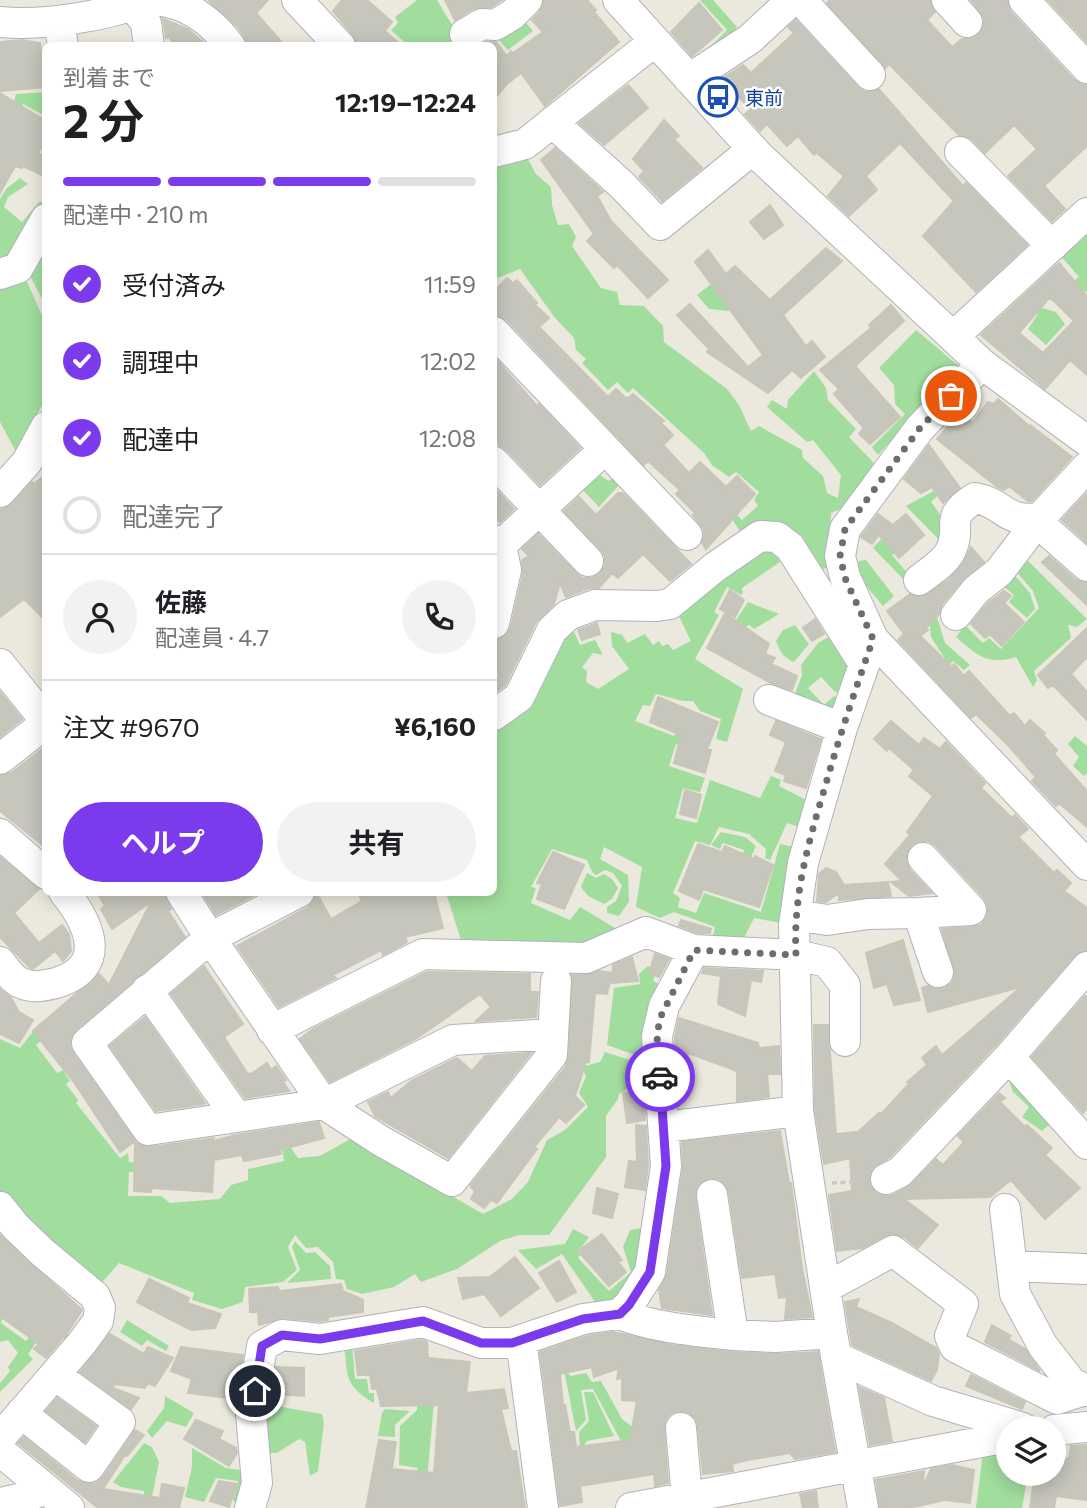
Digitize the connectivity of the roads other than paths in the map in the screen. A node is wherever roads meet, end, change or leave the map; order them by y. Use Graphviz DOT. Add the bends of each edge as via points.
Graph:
graph roads {
  1 [pos="297,0"];
  2 [pos="527,0"];
  3 [pos="618,0"];
  4 [pos="792,0"];
  5 [pos="801,0"];
  6 [pos="947,0"];
  7 [pos="1024,0"];
  8 [pos="143,1"];
  9 [pos="18,15"];
  10 [pos="967,22"];
  11 [pos="61,33"];
  12 [pos="465,34"];
  13 [pos="655,41"];
  14 [pos="148,42"];
  15 [pos="227,42"];
  16 [pos="336,42"];
  17 [pos="1087,68"];
  18 [pos="870,75"];
  19 [pos="689,79"];
  20 [pos="552,122"];
  21 [pos="753,149"];
  22 [pos="497,151"];
  23 [pos="960,152"];
  24 [pos="1087,213"];
  25 [pos="42,226"];
  26 [pos="1052,246"];
  27 [pos="0,274"];
  28 [pos="497,335"];
  29 [pos="953,337"];
  30 [pos="982,364"];
  31 [pos="42,434"];
  32 [pos="1087,441"];
  33 [pos="604,450"];
  34 [pos="497,465"];
  35 [pos="1087,467"];
  36 [pos="0,492"];
  37 [pos="540,510"];
  38 [pos="1039,520"];
  39 [pos="687,535"];
  40 [pos="499,556"];
  41 [pos="589,561"];
  42 [pos="1087,566"];
  43 [pos="919,580"];
  44 [pos="497,583"];
  45 [pos="956,615"];
  46 [pos="868,651"];
  47 [pos="0,664"];
  48 [pos="769,699"];
  49 [pos="497,713"];
  50 [pos="42,717"];
  51 [pos="42,725"];
  52 [pos="842,728"];
  53 [pos="0,759"];
  54 [pos="0,834"];
  55 [pos="923,858"];
  56 [pos="1087,864"];
  57 [pos="42,871"];
  58 [pos="67,896"];
  59 [pos="184,896"];
  60 [pos="291,896"];
  61 [pos="918,913"];
  62 [pos="796,915"];
  63 [pos="210,938"];
  64 [pos="694,950"];
  65 [pos="796,955"];
  66 [pos="0,962"];
  67 [pos="1087,967"];
  68 [pos="938,972"];
  69 [pos="556,981"];
  70 [pos="147,990"];
  71 [pos="851,1029"];
  72 [pos="272,1030"];
  73 [pos="554,1034"];
  74 [pos="1009,1057"];
  75 [pos="324,1104"];
  76 [pos="798,1111"];
  77 [pos="236,1116"];
  78 [pos="664,1127"];
  79 [pos="1084,1134"];
  80 [pos="886,1179"];
  81 [pos="712,1195"];
  82 [pos="0,1207"];
  83 [pos="1005,1209"];
  84 [pos="1012,1266"];
  85 [pos="1085,1269"];
  86 [pos="825,1288"];
  87 [pos="620,1314"];
  88 [pos="733,1335"];
  89 [pos="521,1340"];
  90 [pos="834,1345"];
  91 [pos="55,1375"];
  92 [pos="1086,1391"];
  93 [pos="21,1413"];
  94 [pos="996,1420"];
  95 [pos="1087,1427"];
  96 [pos="681,1428"];
  97 [pos="1066,1429"];
  98 [pos="0,1438"];
  99 [pos="996,1439"];
  100 [pos="0,1451"];
  101 [pos="854,1467"];
  102 [pos="44,1488"];
  103 [pos="687,1498"];
  104 [pos="0,1503"];
  105 [pos="69,1508"];
  106 [pos="250,1508"];
  107 [pos="543,1508"];
  108 [pos="631,1508"];
  109 [pos="863,1508"];
  1 -- 16 [label="street"];
  2 -- 12 [label="street" via="495,25 482,24"];
  3 -- 13 [label="street"];
  4 -- 19 [label="street" via="750,39"];
  5 -- 18 [label="street"];
  6 -- 10 [label="street"];
  7 -- 17 [label="street"];
  8 -- 11 [label="street"];
  8 -- 14 [label="street"];
  8 -- 15 [label="street" via="171,2 198,13"];
  9 -- 11 [label="street"];
  13 -- 19 [label="street"];
  13 -- 20 [label="street"];
  19 -- 21 [label="street"];
  20 -- 21 [label="street" via="660,225"];
  20 -- 22 [label="street" via="525,144"];
  21 -- 29 [label="street"];
  23 -- 26 [label="street"];
  24 -- 26 [label="street"];
  25 -- 27 [label="street" via="18,268"];
  26 -- 29 [label="street"];
  28 -- 33 [label="street"];
  29 -- 30 [label="street"];
  30 -- 32 [label="street"];
  30 -- 46 [label="street" via="920,428 845,529 840,556"];
  31 -- 36 [label="street" via="27,462"];
  33 -- 37 [label="street"];
  33 -- 39 [label="street"];
  34 -- 37 [label="street"];
  35 -- 38 [label="street"];
  37 -- 40 [label="street"];
  37 -- 41 [label="street"];
  38 -- 42 [label="street"];
  38 -- 43 [label="street" via="1014,518 975,498 959,508 947,556"];
  38 -- 45 [label="street" via="999,572 976,590"];
  40 -- 44 [label="street"];
  46 -- 49 [label="street" via="790,547 777,537 761,536 712,563 670,604 623,600 568,615 552,630 519,697"];
  46 -- 52 [label="street"];
  46 -- 56 [label="street"];
  47 -- 50 [label="street"];
  48 -- 52 [label="street"];
  51 -- 53 [label="street"];
  52 -- 62 [label="street" via="803,863"];
  54 -- 57 [label="street"];
  55 -- 61 [label="street" via="971,910"];
  58 -- 66 [label="street" via="87,928 90,946 85,967 65,980 33,987 12,978"];
  59 -- 63 [label="street"];
  60 -- 63 [label="street"];
  61 -- 62 [label="street" via="827,920"];
  61 -- 68 [label="street"];
  62 -- 65 [label="street"];
  63 -- 70 [label="street"];
  63 -- 72 [label="street"];
  64 -- 65 [label="street"];
  64 -- 72 [label="street" via="646,932 586,958 423,954"];
  64 -- 78 [label="street" via="664,1006 657,1036"];
  65 -- 71 [label="street" via="827,962 845,985"];
  65 -- 76 [label="street"];
  67 -- 74 [label="street"];
  69 -- 73 [label="street"];
  70 -- 77 [label="street"];
  70 -- 77 [label="street" via="87,1042 148,1130"];
  72 -- 75 [label="street"];
  73 -- 75 [label="street" via="453,1040"];
  73 -- 75 [label="street" via="552,1055 452,1181"];
  74 -- 79 [label="street"];
  74 -- 80 [label="street" via="900,1171"];
  75 -- 77 [label="street"];
  76 -- 78 [label="street"];
  76 -- 86 [label="street"];
  78 -- 87 [label="street" via="666,1166 650,1272"];
  81 -- 88 [label="street"];
  82 -- 91 [label="street" via="42,1252 95,1296 100,1308 98,1321"];
  83 -- 84 [label="street"];
  84 -- 85 [label="street"];
  84 -- 92 [label="street" via="1015,1294 1044,1346 1071,1382"];
  86 -- 90 [label="street"];
  86 -- 92 [label="street" via="893,1251 963,1304 950,1336 955,1347 1057,1399"];
  87 -- 88 [label="street" via="678,1330"];
  87 -- 89 [label="street" via="583,1319"];
  88 -- 90 [label="street"];
  89 -- 106 [label="street" via="481,1343 423,1321 320,1339 282,1335 262,1346 251,1414 257,1483"];
  89 -- 107 [label="street"];
  90 -- 94 [label="street" via="933,1401"];
  90 -- 101 [label="street"];
  91 -- 93 [label="street"];
  91 -- 93 [label="street" via="120,1422 89,1468"];
  93 -- 98 [label="street"];
  95 -- 97 [label="street"];
  96 -- 103 [label="street"];
  99 -- 101 [label="street"];
  100 -- 102 [label="street"];
  101 -- 103 [label="street"];
  101 -- 109 [label="street"];
  102 -- 104 [label="street"];
  102 -- 105 [label="street"];
  103 -- 108 [label="street"];
}
